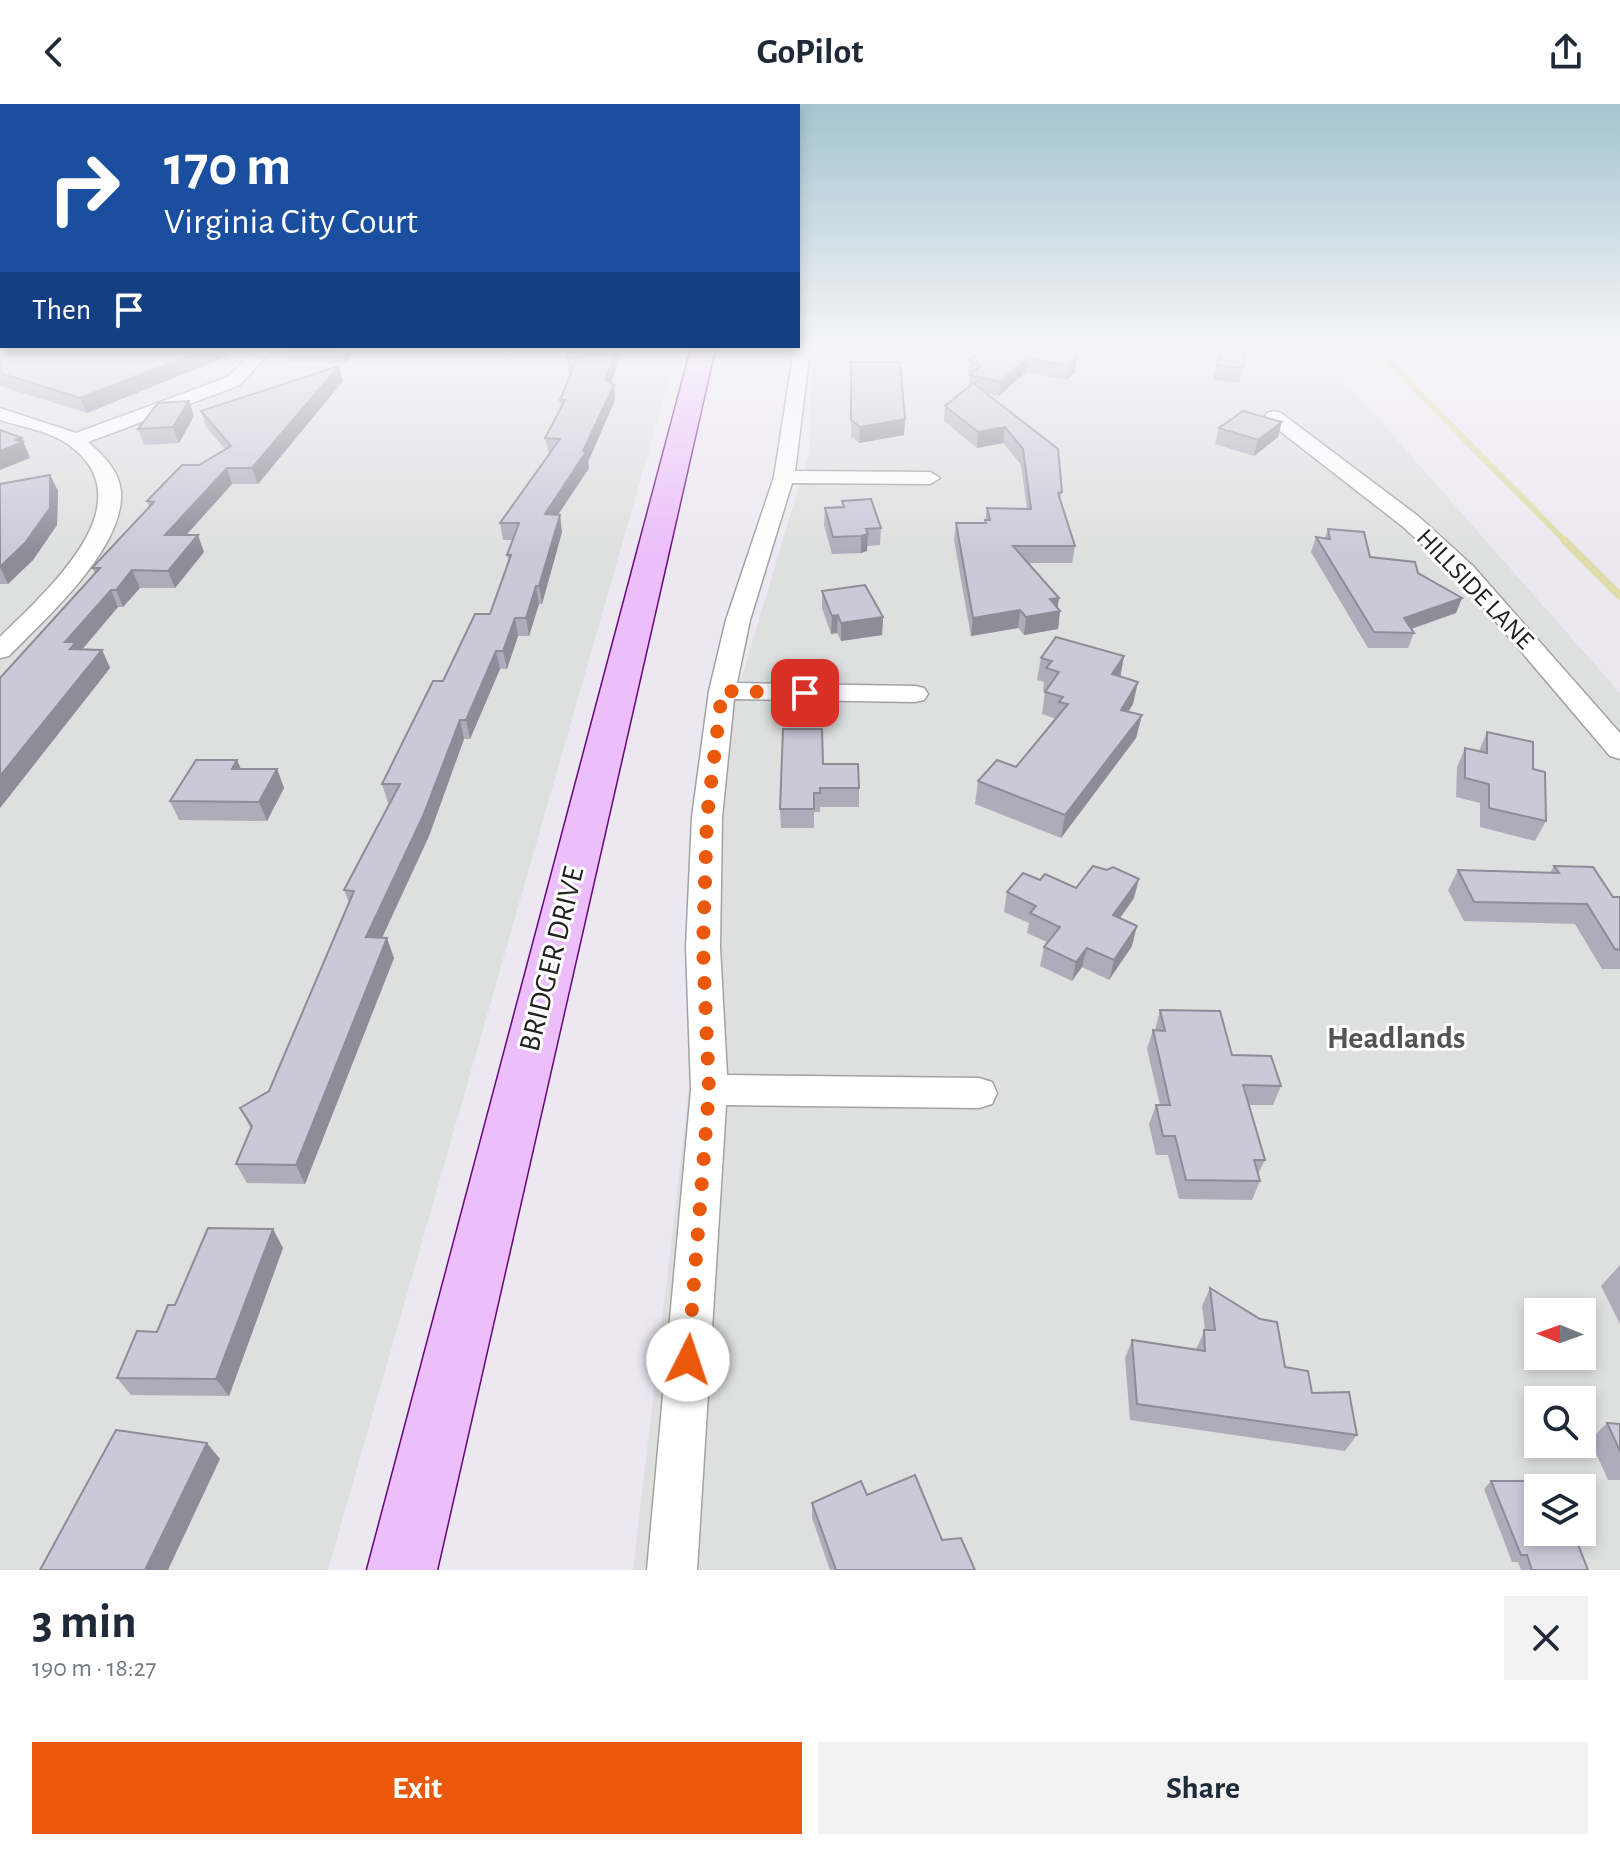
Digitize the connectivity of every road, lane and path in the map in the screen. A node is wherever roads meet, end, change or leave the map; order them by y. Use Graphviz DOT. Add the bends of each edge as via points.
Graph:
graph roads {
  1 [pos="10,417"];
  2 [pos="136,417"];
  3 [pos="686,417"];
  4 [pos="792,417"];
  5 [pos="1274,417"];
  6 [pos="75,440"];
  7 [pos="784,477"];
  8 [pos="930,478"];
  9 [pos="0,651"];
  10 [pos="722,691"];
  11 [pos="915,694"];
  12 [pos="1620,750"];
  13 [pos="709,1090"];
  14 [pos="979,1093"];
  15 [pos="402,1570"];
  16 [pos="672,1570"];
  1 -- 6 [label="street"];
  2 -- 6 [label="street"];
  3 -- 15 [label="main road, BRIDGER DRIVE"];
  4 -- 7 [label="street"];
  5 -- 12 [label="street, HILLSIDE LANE" via="1410,521 1465,571"];
  6 -- 9 [label="street" via="101,464 111,489 108,521 88,555"];
  7 -- 8 [label="street"];
  7 -- 10 [label="street" via="738,620"];
  10 -- 11 [label="street"];
  10 -- 13 [label="street" via="707,817 703,947"];
  13 -- 14 [label="street"];
  13 -- 16 [label="street"];
}
